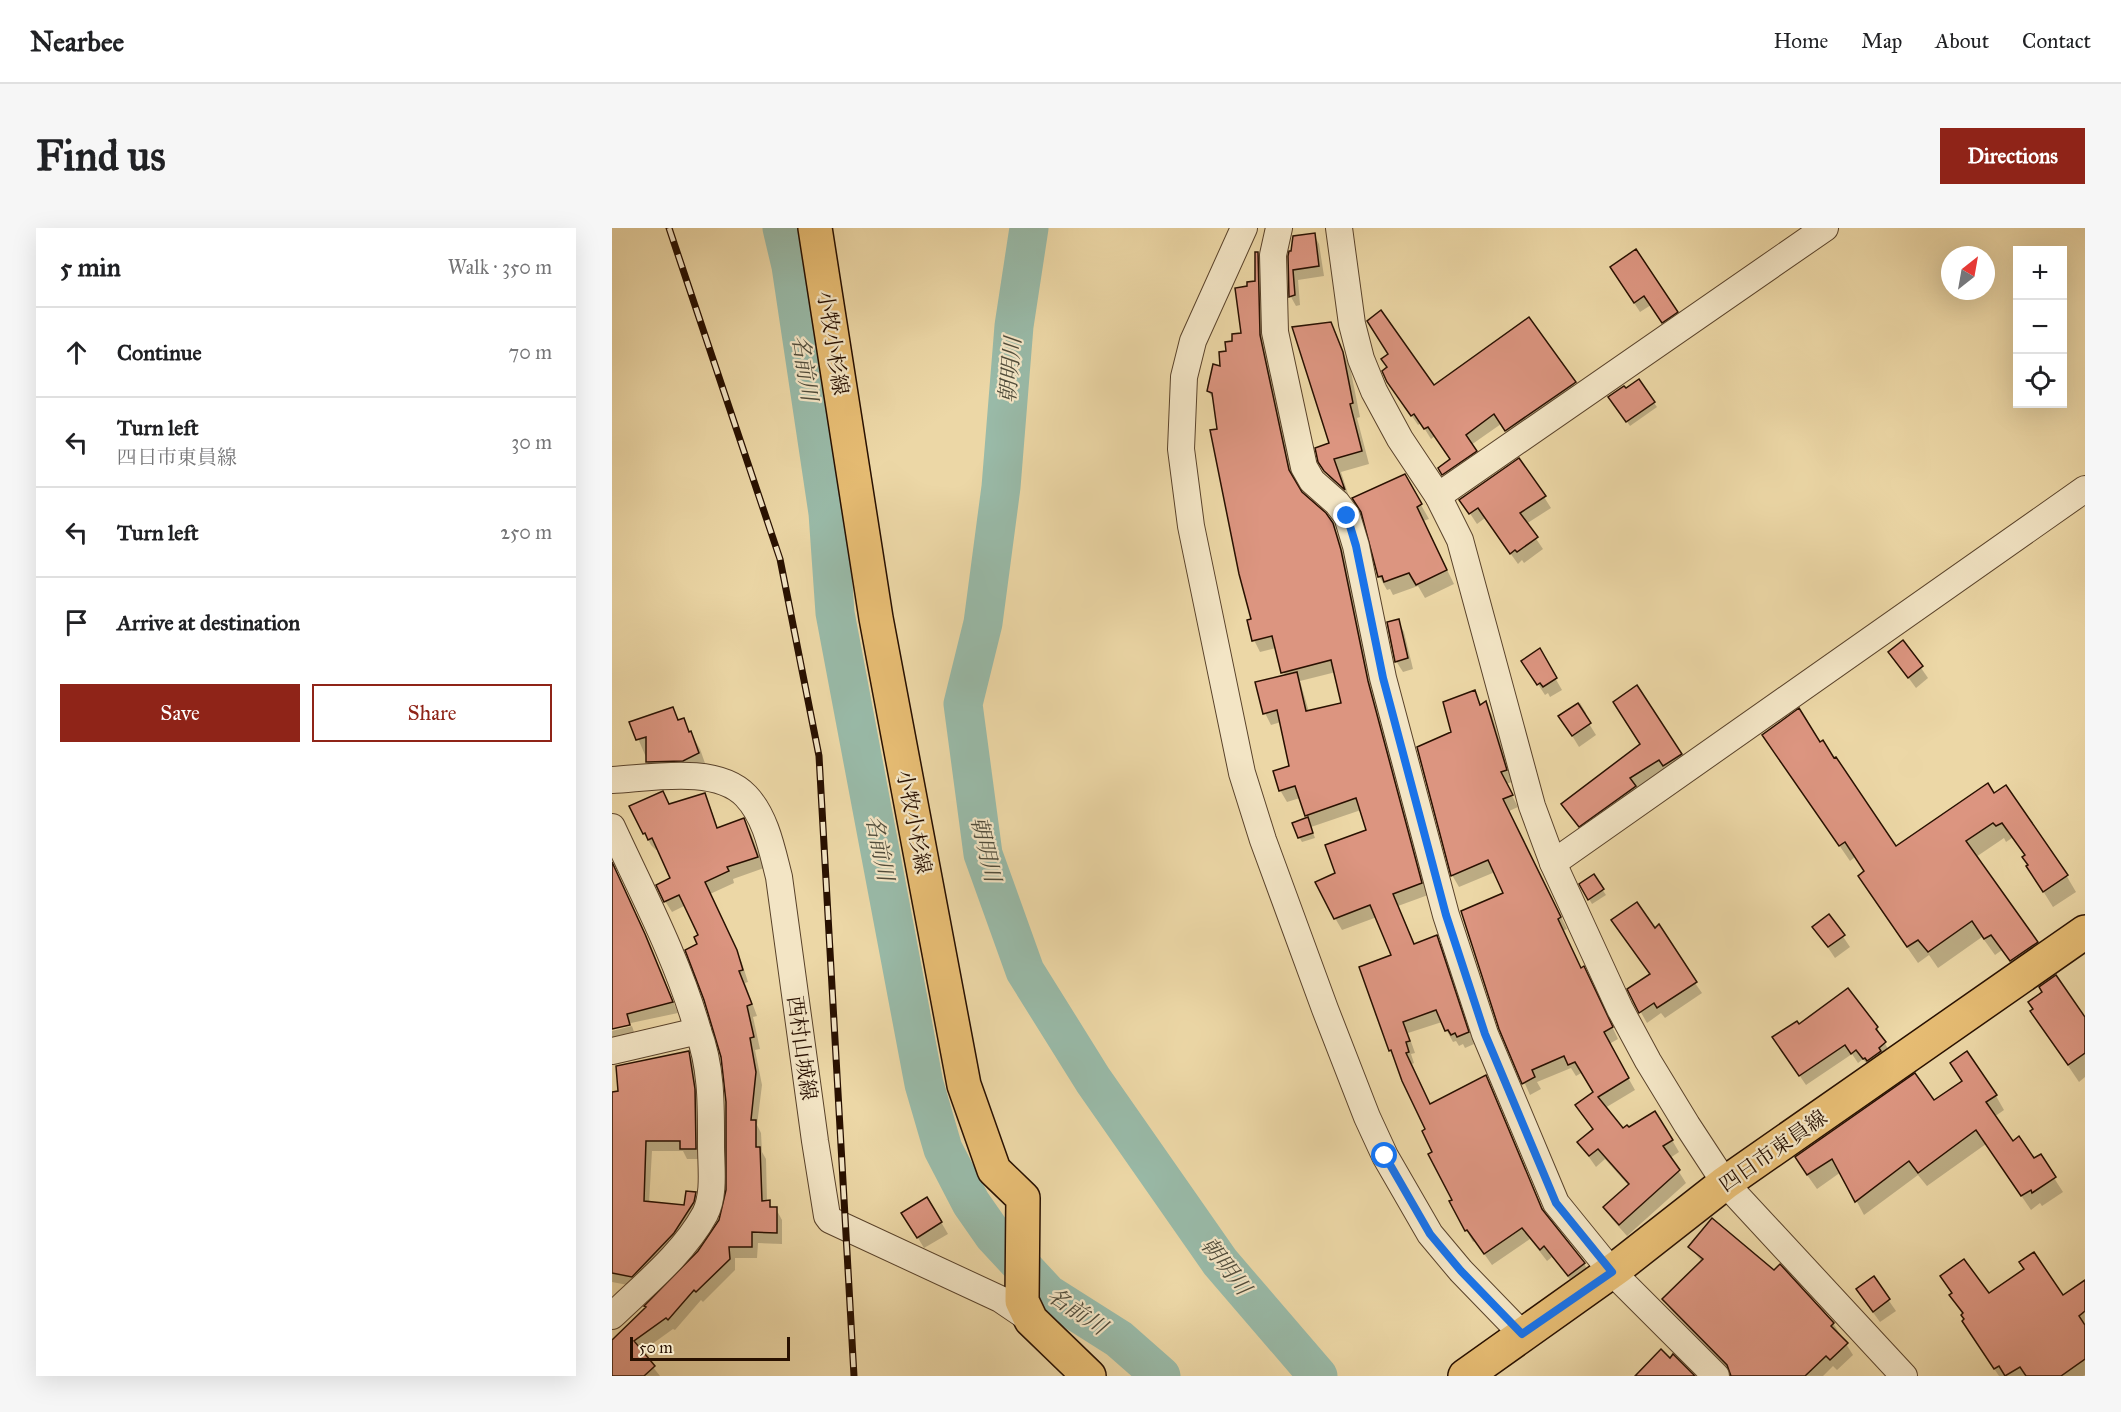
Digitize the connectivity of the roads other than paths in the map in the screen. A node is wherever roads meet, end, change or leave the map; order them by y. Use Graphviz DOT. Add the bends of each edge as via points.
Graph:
graph roads {
  1 [pos="815,228"];
  2 [pos="1244,228"];
  3 [pos="1279,228"];
  4 [pos="1339,228"];
  5 [pos="1825,228"];
  6 [pos="2085,489"];
  7 [pos="1438,496"];
  8 [pos="612,780"];
  9 [pos="612,827"];
  10 [pos="1553,863"];
  11 [pos="2085,932"];
  12 [pos="698,1031"];
  13 [pos="612,1051"];
  14 [pos="1725,1183"];
  15 [pos="1612,1272"];
  16 [pos="616,1307"];
  17 [pos="1026,1311"];
  18 [pos="1517,1337"];
  19 [pos="1089,1376"];
  20 [pos="1465,1376"];
  21 [pos="1716,1376"];
  22 [pos="1904,1376"];
  1 -- 17 [label="main road, 小牧小杉線" via="876,618 964,1085 994,1170 1023,1198"];
  2 -- 18 [label="street" via="1193,341 1184,377 1181,449 1191,526 1242,773 1325,1009 1385,1156 1430,1234"];
  3 -- 15 [label="street" via="1272,255 1275,332 1304,467 1312,481 1347,516 1383,678 1446,915 1485,1034 1556,1203"];
  4 -- 7 [label="street" via="1352,324 1361,359 1395,429"];
  5 -- 7 [label="street"];
  6 -- 10 [label="street"];
  7 -- 10 [label="street" via="1460,540 1532,806"];
  8 -- 17 [label="street, 西村山城線" via="697,776 718,779 746,796 765,827 779,877 815,1141 830,1220"];
  9 -- 12 [label="street" via="675,963"];
  10 -- 14 [label="street" via="1620,1010"];
  11 -- 14 [label="main road, 四日市東員線"];
  12 -- 13 [label="street"];
  12 -- 16 [label="street" via="705,1050 711,1096 711,1173 706,1212 667,1262"];
  14 -- 15 [label="main road, 四日市東員線"];
  14 -- 22 [label="street"];
  15 -- 18 [label="main road, 四日市東員線"];
  15 -- 21 [label="street"];
  17 -- 19 [label="main road"];
  18 -- 20 [label="main road, 四日市東員線"];
}
